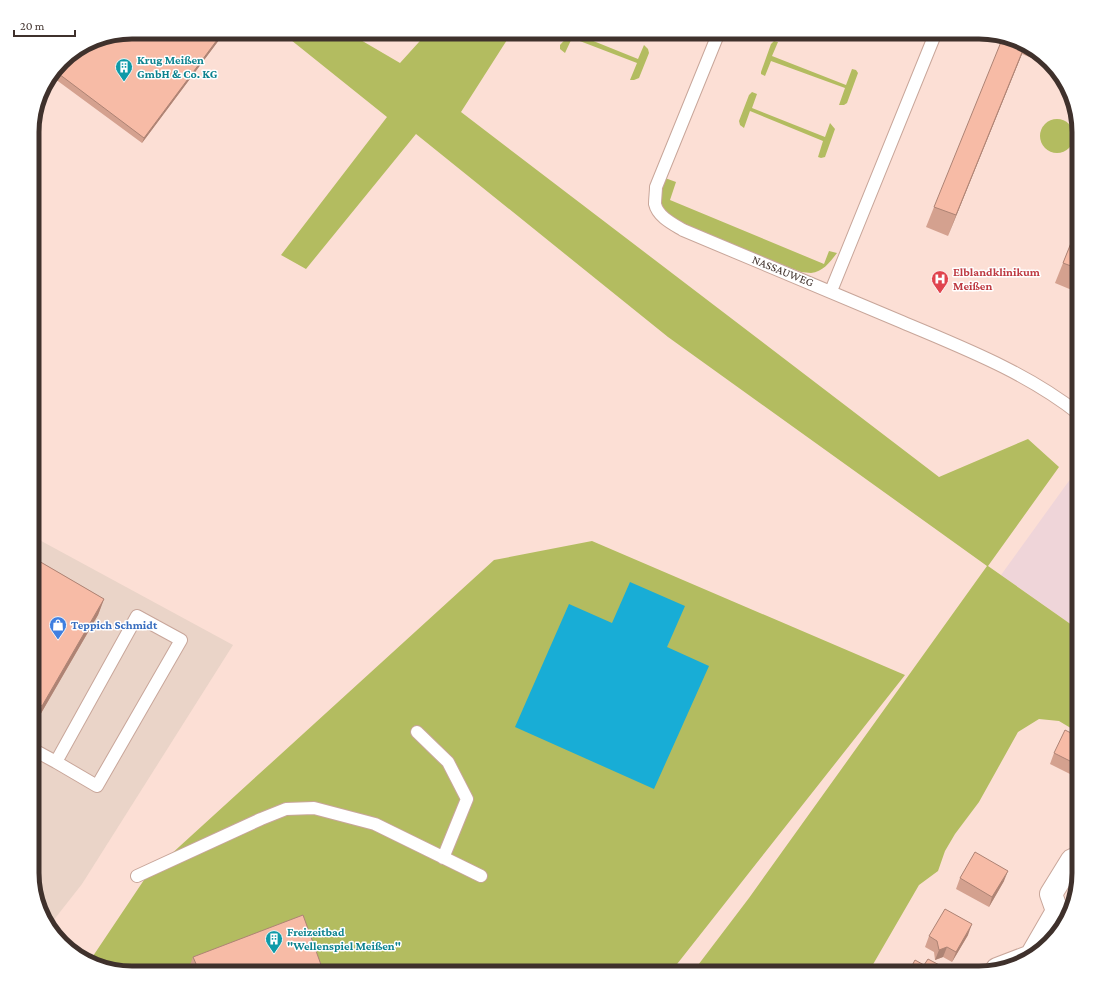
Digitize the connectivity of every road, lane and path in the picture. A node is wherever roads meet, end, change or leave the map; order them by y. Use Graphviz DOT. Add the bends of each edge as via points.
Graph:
graph roads {
  1 [pos="715,39"];
  2 [pos="933,39"];
  3 [pos="831,291"];
  4 [pos="1072,408"];
  5 [pos="417,732"];
  6 [pos="39,753"];
  7 [pos="56,762"];
  8 [pos="444,858"];
  9 [pos="1072,860"];
  10 [pos="137,876"];
  11 [pos="481,876"];
  12 [pos="1036,947"];
  1 -- 3 [label="lane, NASSAUWEG" via="656,187 655,204 660,214 683,230"];
  2 -- 3 [label="lane"];
  3 -- 4 [label="lane, NASSAUWEG" via="991,360 1026,378"];
  5 -- 8 [label="lane" via="448,762 467,798"];
  6 -- 7 [label="lane"];
  7 -- 7 [label="lane" via="97,786 181,640 138,616"];
  8 -- 10 [label="lane" via="375,824 314,808 286,809"];
  8 -- 11 [label="lane"];
  9 -- 12 [label="street" via="1051,894 1057,911"];
}
